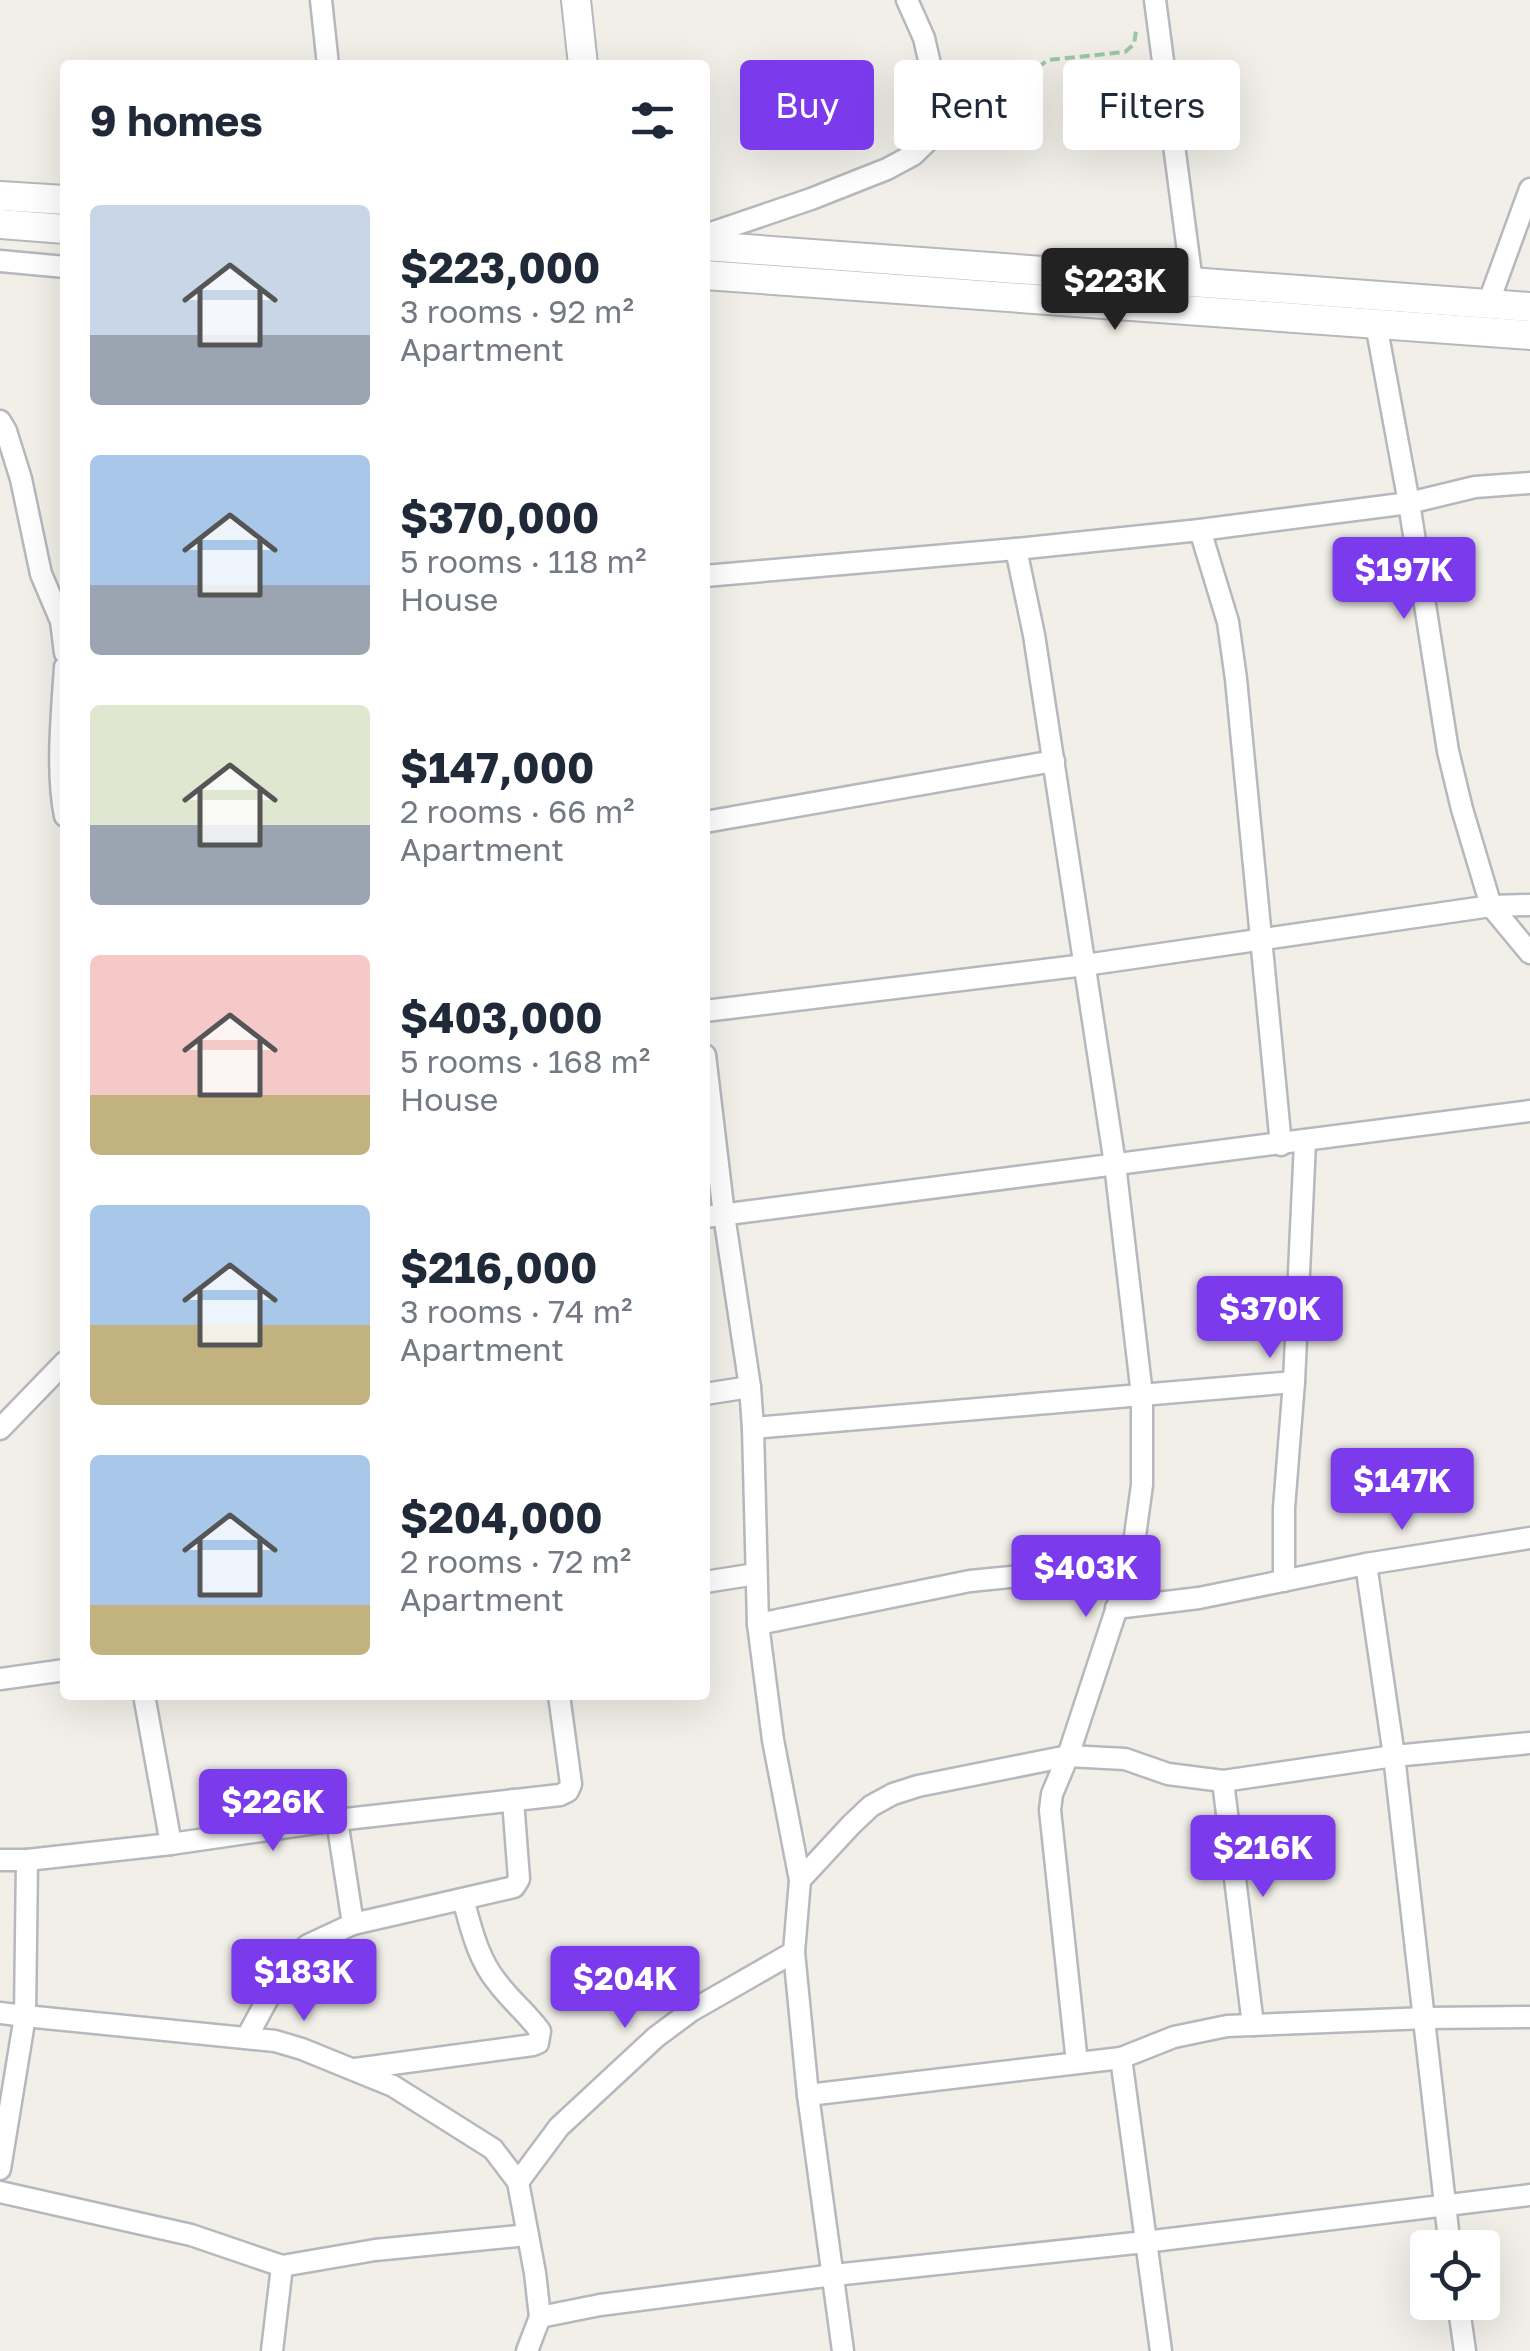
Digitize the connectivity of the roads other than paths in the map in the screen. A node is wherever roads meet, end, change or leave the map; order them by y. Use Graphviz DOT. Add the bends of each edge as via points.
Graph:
graph roads {
  1 [pos="321,0"];
  2 [pos="576,0"];
  3 [pos="907,0"];
  4 [pos="1155,0"];
  5 [pos="327,60"];
  6 [pos="582,60"];
  7 [pos="1530,188"];
  8 [pos="0,196"];
  9 [pos="60,200"];
  10 [pos="0,224"];
  11 [pos="60,229"];
  12 [pos="710,233"];
  13 [pos="710,246"];
  14 [pos="0,260"];
  15 [pos="60,266"];
  16 [pos="710,274"];
  17 [pos="1192,282"];
  18 [pos="1488,304"];
  19 [pos="1530,307"];
  20 [pos="1376,324"];
  21 [pos="1530,335"];
  22 [pos="2,428"];
  23 [pos="1530,483"];
  24 [pos="1410,503"];
  25 [pos="1200,530"];
  26 [pos="1016,550"];
  27 [pos="710,576"];
  28 [pos="60,614"];
  29 [pos="1054,760"];
  30 [pos="710,821"];
  31 [pos="1530,905"];
  32 [pos="1491,906"];
  33 [pos="1262,940"];
  34 [pos="1530,953"];
  35 [pos="1086,966"];
  36 [pos="710,1009"];
  37 [pos="1530,1111"];
  38 [pos="1305,1142"];
  39 [pos="710,1144"];
  40 [pos="1281,1144"];
  41 [pos="1115,1164"];
  42 [pos="714,1216"];
  43 [pos="60,1367"];
  44 [pos="1294,1382"];
  45 [pos="750,1388"];
  46 [pos="710,1393"];
  47 [pos="1142,1395"];
  48 [pos="753,1428"];
  49 [pos="0,1430"];
  50 [pos="1530,1538"];
  51 [pos="1366,1564"];
  52 [pos="1130,1565"];
  53 [pos="756,1574"];
  54 [pos="710,1581"];
  55 [pos="1284,1581"];
  56 [pos="1116,1608"];
  57 [pos="758,1624"];
  58 [pos="60,1671"];
  59 [pos="0,1679"];
  60 [pos="145,1700"];
  61 [pos="560,1700"];
  62 [pos="1530,1743"];
  63 [pos="1068,1756"];
  64 [pos="1394,1756"];
  65 [pos="1223,1782"];
  66 [pos="513,1800"];
  67 [pos="337,1820"];
  68 [pos="170,1844"];
  69 [pos="0,1860"];
  70 [pos="27,1860"];
  71 [pos="800,1880"];
  72 [pos="463,1900"];
  73 [pos="353,1924"];
  74 [pos="794,1952"];
  75 [pos="0,2013"];
  76 [pos="24,2016"];
  77 [pos="1530,2017"];
  78 [pos="1426,2018"];
  79 [pos="1253,2026"];
  80 [pos="247,2036"];
  81 [pos="1121,2058"];
  82 [pos="1077,2063"];
  83 [pos="352,2069"];
  84 [pos="808,2095"];
  85 [pos="0,2169"];
  86 [pos="518,2182"];
  87 [pos="0,2192"];
  88 [pos="1530,2196"];
  89 [pos="1444,2206"];
  90 [pos="1447,2230"];
  91 [pos="528,2235"];
  92 [pos="1145,2242"];
  93 [pos="282,2266"];
  94 [pos="834,2274"];
  95 [pos="540,2317"];
  96 [pos="1460,2320"];
  97 [pos="272,2351"];
  98 [pos="527,2351"];
  99 [pos="843,2351"];
  100 [pos="1161,2351"];
  101 [pos="1464,2351"];
  1 -- 5 [label="street"];
  2 -- 6 [label="street"];
  3 -- 12 [label="street" via="924,38 944,125 887,169"];
  4 -- 17 [label="street"];
  7 -- 18 [label="street"];
  8 -- 9 [label="street"];
  10 -- 11 [label="street"];
  13 -- 17 [label="street"];
  14 -- 15 [label="street"];
  16 -- 20 [label="street"];
  17 -- 18 [label="street"];
  18 -- 19 [label="street"];
  20 -- 21 [label="street"];
  20 -- 24 [label="street"];
  22 -- 28 [label="street" via="41,574"];
  23 -- 24 [label="street"];
  24 -- 25 [label="street"];
  24 -- 32 [label="street" via="1448,751"];
  25 -- 26 [label="street"];
  25 -- 33 [label="street" via="1228,622"];
  26 -- 27 [label="street"];
  26 -- 29 [label="street"];
  29 -- 30 [label="street"];
  29 -- 35 [label="street"];
  31 -- 32 [label="street"];
  32 -- 33 [label="street"];
  32 -- 34 [label="street"];
  33 -- 35 [label="street"];
  33 -- 40 [label="street"];
  35 -- 36 [label="street"];
  35 -- 41 [label="street"];
  37 -- 38 [label="street"];
  38 -- 40 [label="street"];
  38 -- 44 [label="street"];
  39 -- 42 [label="street"];
  40 -- 41 [label="street"];
  41 -- 42 [label="street"];
  41 -- 47 [label="street"];
  42 -- 45 [label="street"];
  43 -- 49 [label="street"];
  44 -- 47 [label="street"];
  44 -- 55 [label="street"];
  45 -- 46 [label="street"];
  45 -- 48 [label="street"];
  47 -- 48 [label="street"];
  47 -- 52 [label="street" via="1142,1485"];
  48 -- 53 [label="street"];
  50 -- 51 [label="street"];
  51 -- 55 [label="street"];
  51 -- 64 [label="street"];
  52 -- 56 [label="street"];
  52 -- 57 [label="street" via="970,1581"];
  53 -- 54 [label="street"];
  53 -- 57 [label="street"];
  55 -- 56 [label="street"];
  56 -- 63 [label="street"];
  57 -- 71 [label="street"];
  58 -- 59 [label="street"];
  60 -- 68 [label="street"];
  61 -- 66 [label="street" via="568,1792"];
  62 -- 64 [label="street"];
  63 -- 65 [label="street" via="1125,1760"];
  63 -- 71 [label="street" via="893,1794 871,1806"];
  63 -- 82 [label="street" via="1050,1810"];
  64 -- 65 [label="street"];
  64 -- 78 [label="street"];
  65 -- 79 [label="street"];
  66 -- 67 [label="street"];
  66 -- 72 [label="street" via="520,1879 514,1887"];
  67 -- 68 [label="street"];
  67 -- 73 [label="street"];
  68 -- 70 [label="street"];
  69 -- 70 [label="street"];
  70 -- 76 [label="street"];
  71 -- 74 [label="street"];
  72 -- 73 [label="street"];
  72 -- 83 [label="street" via="486,1967 540,2031 538,2042"];
  73 -- 80 [label="street" via="308,1944 291,1961"];
  74 -- 84 [label="street"];
  74 -- 86 [label="street" via="656,2036 560,2128"];
  75 -- 76 [label="street"];
  76 -- 80 [label="street"];
  76 -- 85 [label="street"];
  77 -- 78 [label="street"];
  78 -- 79 [label="street"];
  78 -- 89 [label="street"];
  79 -- 81 [label="street" via="1174,2037"];
  80 -- 83 [label="street"];
  81 -- 82 [label="street"];
  81 -- 92 [label="street"];
  82 -- 84 [label="street"];
  83 -- 86 [label="street" via="482,2140"];
  84 -- 94 [label="street"];
  86 -- 91 [label="street"];
  87 -- 93 [label="street" via="192,2235"];
  88 -- 89 [label="street"];
  89 -- 90 [label="street"];
  89 -- 92 [label="street"];
  91 -- 93 [label="street"];
  91 -- 95 [label="street"];
  92 -- 94 [label="street"];
  92 -- 100 [label="street"];
  93 -- 97 [label="street"];
  94 -- 95 [label="street"];
  94 -- 99 [label="street"];
  95 -- 98 [label="street"];
  96 -- 101 [label="street"];
}
